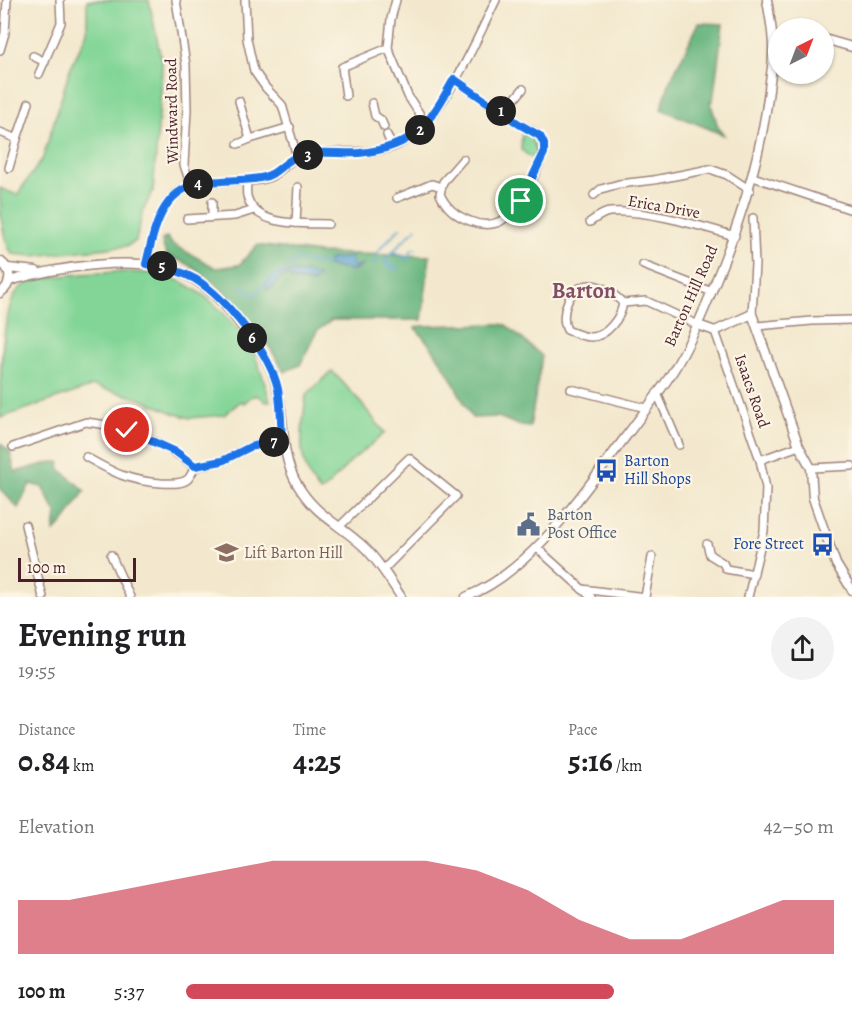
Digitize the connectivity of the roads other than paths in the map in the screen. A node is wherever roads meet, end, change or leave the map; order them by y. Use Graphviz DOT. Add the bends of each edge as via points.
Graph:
graph roads {
  1 [pos="7,0"];
  2 [pos="60,0"];
  3 [pos="176,0"];
  4 [pos="244,0"];
  5 [pos="396,0"];
  6 [pos="496,0"];
  7 [pos="767,0"];
  8 [pos="772,18"];
  9 [pos="834,42"];
  10 [pos="852,47"];
  11 [pos="388,48"];
  12 [pos="0,50"];
  13 [pos="33,56"];
  14 [pos="45,62"];
  15 [pos="39,74"];
  16 [pos="454,79"];
  17 [pos="770,84"];
  18 [pos="523,89"];
  19 [pos="346,96"];
  20 [pos="239,101"];
  21 [pos="29,103"];
  22 [pos="372,103"];
  23 [pos="503,113"];
  24 [pos="426,123"];
  25 [pos="290,127"];
  26 [pos="384,128"];
  27 [pos="0,132"];
  28 [pos="387,135"];
  29 [pos="17,139"];
  30 [pos="250,140"];
  31 [pos="238,144"];
  32 [pos="392,147"];
  33 [pos="297,156"];
  34 [pos="463,159"];
  35 [pos="9,168"];
  36 [pos="753,177"];
  37 [pos="247,181"];
  38 [pos="191,186"];
  39 [pos="298,187"];
  40 [pos="441,187"];
  41 [pos="750,189"];
  42 [pos="594,195"];
  43 [pos="398,198"];
  44 [pos="212,202"];
  45 [pos="254,210"];
  46 [pos="852,210"];
  47 [pos="212,217"];
  48 [pos="753,218"];
  49 [pos="187,219"];
  50 [pos="590,222"];
  51 [pos="296,223"];
  52 [pos="328,224"];
  53 [pos="735,236"];
  54 [pos="0,261"];
  55 [pos="146,264"];
  56 [pos="643,265"];
  57 [pos="8,268"];
  58 [pos="42,272"];
  59 [pos="9,281"];
  60 [pos="712,292"];
  61 [pos="0,294"];
  62 [pos="623,303"];
  63 [pos="752,314"];
  64 [pos="852,320"];
  65 [pos="698,325"];
  66 [pos="757,326"];
  67 [pos="715,331"];
  68 [pos="571,389"];
  69 [pos="657,393"];
  70 [pos="646,408"];
  71 [pos="282,440"];
  72 [pos="679,445"];
  73 [pos="799,446"];
  74 [pos="13,447"];
  75 [pos="86,458"];
  76 [pos="760,460"];
  77 [pos="195,466"];
  78 [pos="852,466"];
  79 [pos="811,468"];
  80 [pos="25,525"];
  81 [pos="339,527"];
  82 [pos="707,544"];
  83 [pos="537,548"];
  84 [pos="111,555"];
  85 [pos="652,556"];
  86 [pos="383,570"];
  87 [pos="753,574"];
  88 [pos="582,589"];
  89 [pos="852,590"];
  90 [pos="476,595"];
  91 [pos="43,597"];
  92 [pos="130,597"];
  93 [pos="401,597"];
  94 [pos="466,597"];
  95 [pos="591,597"];
  96 [pos="645,597"];
  97 [pos="748,597"];
  1 -- 12 [label="street"];
  2 -- 14 [label="street" via="60,23"];
  3 -- 38 [label="street, Windward Road" via="186,65 184,165"];
  4 -- 25 [label="street" via="254,70 282,105"];
  5 -- 11 [label="street"];
  6 -- 16 [label="street"];
  7 -- 8 [label="street, Barton Hill Road"];
  9 -- 10 [label="street"];
  11 -- 19 [label="street" via="342,67"];
  11 -- 24 [label="street" via="408,96"];
  13 -- 14 [label="street"];
  14 -- 15 [label="street"];
  16 -- 23 [label="street"];
  16 -- 24 [label="street"];
  17 -- 36 [label="street, Barton Hill Road"];
  18 -- 23 [label="street"];
  20 -- 30 [label="street"];
  21 -- 29 [label="street"];
  22 -- 26 [label="street"];
  23 -- 40 [label="street" via="540,136 544,144 544,153 528,188 511,213 500,222 477,224 452,211 440,194"];
  24 -- 32 [label="street" via="420,131"];
  25 -- 30 [label="street"];
  25 -- 33 [label="street"];
  27 -- 29 [label="street"];
  28 -- 32 [label="street"];
  29 -- 35 [label="street"];
  30 -- 31 [label="street"];
  32 -- 33 [label="street"];
  33 -- 37 [label="street" via="270,177"];
  34 -- 40 [label="street"];
  36 -- 41 [label="street, Barton Hill Road"];
  36 -- 46 [label="street"];
  37 -- 38 [label="street"];
  37 -- 45 [label="street" via="247,196"];
  38 -- 55 [label="street" via="171,198 156,221"];
  39 -- 51 [label="street"];
  40 -- 43 [label="street" via="432,184"];
  41 -- 42 [label="street" via="710,169 619,184"];
  41 -- 53 [label="street, Barton Hill Road"];
  44 -- 47 [label="street"];
  45 -- 47 [label="street"];
  45 -- 51 [label="street" via="279,221"];
  47 -- 49 [label="street"];
  48 -- 63 [label="street"];
  50 -- 53 [label="street, Erica Drive" via="608,211 634,213"];
  51 -- 52 [label="street"];
  53 -- 60 [label="street, Barton Hill Road"];
  54 -- 57 [label="street"];
  55 -- 58 [label="street"];
  55 -- 71 [label="street" via="170,268 195,280 218,297 252,338 266,358 278,388"];
  56 -- 60 [label="street"];
  57 -- 58 [label="street"];
  57 -- 59 [label="street"];
  58 -- 59 [label="street"];
  59 -- 61 [label="street"];
  60 -- 65 [label="street, Barton Hill Road"];
  62 -- 62 [label="street" via="622,310 603,333 591,337 567,330 564,325 563,312 573,294 589,285 615,294"];
  62 -- 65 [label="street" via="646,301"];
  63 -- 66 [label="street"];
  63 -- 67 [label="street"];
  64 -- 66 [label="street"];
  65 -- 67 [label="street"];
  65 -- 69 [label="street, Barton Hill Road"];
  66 -- 73 [label="street"];
  67 -- 76 [label="street, Isaacs Road"];
  68 -- 70 [label="street"];
  69 -- 70 [label="street, Barton Hill Road"];
  69 -- 72 [label="street"];
  70 -- 83 [label="street, Barton Hill Road" via="585,492"];
  71 -- 77 [label="street"];
  71 -- 81 [label="street" via="297,484 319,513"];
  73 -- 76 [label="street"];
  73 -- 79 [label="street"];
  74 -- 77 [label="street" via="86,422 97,423 127,430 176,452"];
  75 -- 77 [label="street" via="137,481 181,482 189,478"];
  76 -- 87 [label="street, Isaacs Road" via="766,488 764,531"];
  78 -- 79 [label="street"];
  79 -- 89 [label="street" via="813,498 836,564"];
  80 -- 91 [label="street"];
  81 -- 86 [label="street" via="364,547"];
  81 -- 86 [label="street" via="409,458 456,496"];
  82 -- 87 [label="street" via="710,555 726,569"];
  83 -- 88 [label="street"];
  83 -- 90 [label="street, Barton Hill Road"];
  84 -- 92 [label="street"];
  85 -- 96 [label="street"];
  86 -- 93 [label="street"];
  87 -- 97 [label="street, Isaacs Road"];
  88 -- 95 [label="street"];
  88 -- 96 [label="street"];
  90 -- 94 [label="street, Barton Hill Road"];
}
